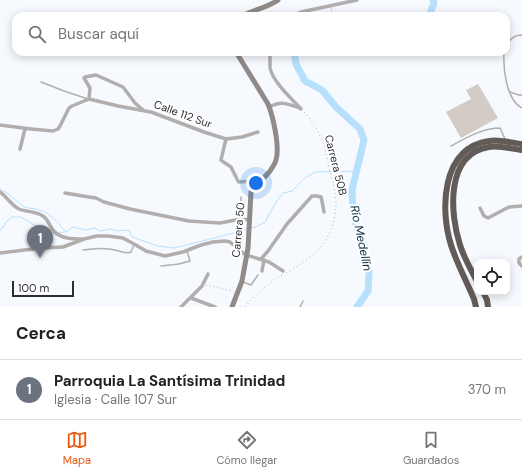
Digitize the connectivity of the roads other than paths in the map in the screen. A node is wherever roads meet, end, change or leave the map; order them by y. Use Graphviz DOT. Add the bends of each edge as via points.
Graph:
graph roads {
  1 [pos="278,0"];
  2 [pos="357,0"];
  3 [pos="250,12"];
  4 [pos="301,12"];
  5 [pos="522,35"];
  6 [pos="510,40"];
  7 [pos="238,56"];
  8 [pos="270,56"];
  9 [pos="504,56"];
  10 [pos="41,82"];
  11 [pos="510,92"];
  12 [pos="522,95"];
  13 [pos="89,99"];
  14 [pos="269,107"];
  15 [pos="522,108"];
  16 [pos="143,110"];
  17 [pos="0,126"];
  18 [pos="25,129"];
  19 [pos="258,132"];
  20 [pos="226,139"];
  21 [pos="506,141"];
  22 [pos="522,144"];
  23 [pos="451,146"];
  24 [pos="20,149"];
  25 [pos="522,150"];
  26 [pos="261,180"];
  27 [pos="0,192"];
  28 [pos="65,193"];
  29 [pos="241,196"];
  30 [pos="522,206"];
  31 [pos="480,208"];
  32 [pos="324,212"];
  33 [pos="242,219"];
  34 [pos="250,220"];
  35 [pos="84,239"];
  36 [pos="134,244"];
  37 [pos="83,250"];
  38 [pos="187,251"];
  39 [pos="0,254"];
  40 [pos="246,255"];
  41 [pos="522,257"];
  42 [pos="262,259"];
  43 [pos="161,266"];
  44 [pos="522,266"];
  45 [pos="262,271"];
  46 [pos="283,272"];
  47 [pos="208,274"];
  48 [pos="258,275"];
  49 [pos="474,275"];
  50 [pos="242,281"];
  51 [pos="484,295"];
  52 [pos="191,298"];
  53 [pos="303,301"];
  54 [pos="181,307"];
  55 [pos="215,307"];
  56 [pos="232,307"];
  57 [pos="300,307"];
  58 [pos="476,307"];
  59 [pos="488,307"];
  1 -- 3 [label="main road"];
  2 -- 4 [label="street"];
  5 -- 6 [label="lane" via="514,36"];
  7 -- 14 [label="main road, Carrera 50"];
  8 -- 14 [label="street" via="271,70 275,78 301,109 286,103"];
  9 -- 11 [label="lane"];
  10 -- 13 [label="lane, Calle 112 Sur"];
  11 -- 12 [label="lane"];
  11 -- 15 [label="lane" via="514,102"];
  13 -- 16 [label="street, Calle 112 Sur"];
  13 -- 16 [label="street" via="90,88 84,78 96,75 123,88"];
  13 -- 18 [label="street" via="69,108 60,126 53,131"];
  14 -- 26 [label="main road, Carrera 50" via="277,146 276,160"];
  16 -- 20 [label="street, Calle 112 Sur"];
  17 -- 18 [label="street"];
  18 -- 24 [label="street"];
  19 -- 20 [label="street"];
  20 -- 26 [label="street" via="221,160 231,168 238,181"];
  21 -- 22 [label="highway"];
  21 -- 23 [label="lane" via="498,128 474,134"];
  21 -- 58 [label="highway" via="494,140 466,150 453,166 448,180 447,227 451,245"];
  25 -- 49 [label="highway" via="493,146 480,149 464,162 459,171 453,205 455,221 462,252"];
  26 -- 34 [label="main road, Carrera 50" via="251,192"];
  27 -- 35 [label="street" via="19,209 48,219 53,230 59,234 70,239"];
  28 -- 33 [label="street" via="189,220 225,223"];
  29 -- 33 [label="lane"];
  30 -- 31 [label="street" via="509,207 488,218"];
  32 -- 42 [label="street" via="321,197 312,196 287,224"];
  33 -- 34 [label="street"];
  34 -- 40 [label="main road, Carrera 50"];
  35 -- 36 [label="street" via="108,236 122,238"];
  35 -- 39 [label="street" via="63,247"];
  36 -- 37 [label="lane" via="128,253 99,248"];
  36 -- 38 [label="street" via="146,251 165,256"];
  38 -- 40 [label="street" via="212,242 225,241"];
  38 -- 43 [label="lane" via="190,261"];
  40 -- 42 [label="street"];
  40 -- 50 [label="main road, Carrera 50"];
  41 -- 44 [label="street" via="519,263"];
  42 -- 45 [label="street"];
  42 -- 46 [label="street"];
  47 -- 52 [label="street" via="204,284"];
  48 -- 50 [label="lane" via="252,285"];
  50 -- 56 [label="main road, Carrera 50"];
  51 -- 59 [label="highway"];
  52 -- 54 [label="street"];
  52 -- 55 [label="street"];
  53 -- 57 [label="lane"];
}
